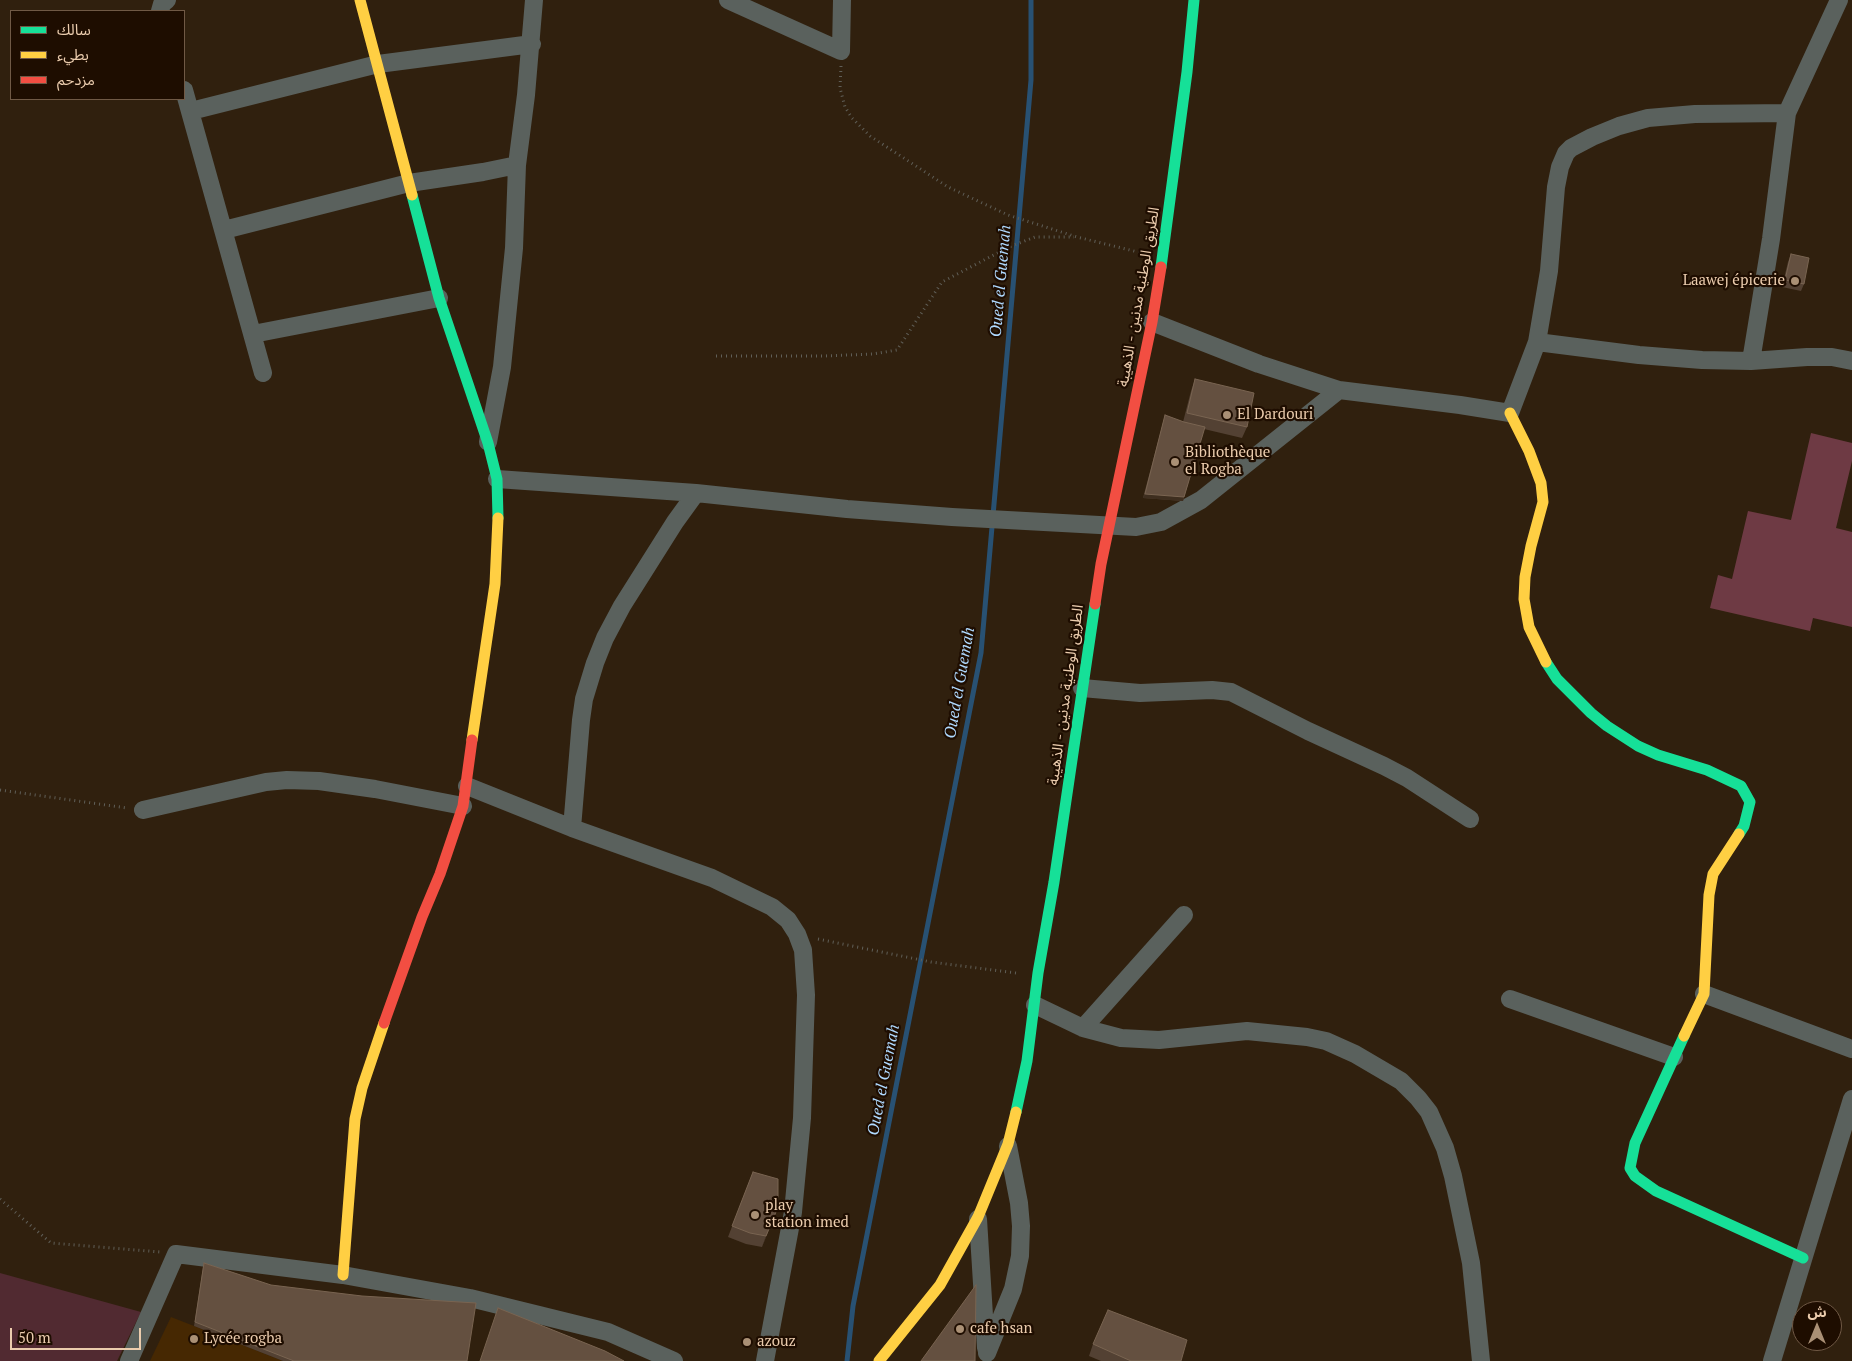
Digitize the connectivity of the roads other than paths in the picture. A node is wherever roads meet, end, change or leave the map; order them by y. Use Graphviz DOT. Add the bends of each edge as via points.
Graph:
graph roads {
  1 [pos="167,0"];
  2 [pos="360,0"];
  3 [pos="534,0"];
  4 [pos="728,0"];
  5 [pos="842,0"];
  6 [pos="1194,0"];
  7 [pos="1839,0"];
  8 [pos="160,10"];
  9 [pos="532,44"];
  10 [pos="378,64"];
  11 [pos="185,93"];
  12 [pos="191,111"];
  13 [pos="1787,113"];
  14 [pos="517,165"];
  15 [pos="409,183"];
  16 [pos="224,230"];
  17 [pos="438,298"];
  18 [pos="1152,322"];
  19 [pos="253,334"];
  20 [pos="1537,342"];
  21 [pos="1751,361"];
  22 [pos="1852,361"];
  23 [pos="264,373"];
  24 [pos="1339,390"];
  25 [pos="1510,413"];
  26 [pos="488,443"];
  27 [pos="497,479"];
  28 [pos="696,493"];
  29 [pos="1108,527"];
  30 [pos="1082,688"];
  31 [pos="467,786"];
  32 [pos="463,806"];
  33 [pos="143,810"];
  34 [pos="1470,820"];
  35 [pos="572,828"];
  36 [pos="1184,914"];
  37 [pos="1704,994"];
  38 [pos="1510,999"];
  39 [pos="1034,1005"];
  40 [pos="1083,1028"];
  41 [pos="1852,1048"];
  42 [pos="1674,1057"];
  43 [pos="1852,1099"];
  44 [pos="1008,1144"];
  45 [pos="978,1217"];
  46 [pos="1803,1258"];
  47 [pos="343,1274"];
  48 [pos="986,1357"];
  49 [pos="129,1361"];
  50 [pos="674,1361"];
  51 [pos="765,1361"];
  52 [pos="879,1361"];
  53 [pos="1481,1361"];
  54 [pos="1772,1361"];
  1 -- 8 [label="street"];
  2 -- 10 [label="street"];
  3 -- 9 [label="street"];
  4 -- 5 [label="street" via="841,51"];
  6 -- 18 [label="street, الطريق الوطنية مدنين - الذهيبة"];
  7 -- 13 [label="street"];
  9 -- 10 [label="street"];
  9 -- 14 [label="street"];
  10 -- 12 [label="street"];
  10 -- 15 [label="street"];
  11 -- 12 [label="street"];
  12 -- 16 [label="street"];
  13 -- 20 [label="street" via="1648,118 1610,130 1571,148 1563,159 1556,187 1549,271"];
  13 -- 21 [label="street" via="1770,248"];
  14 -- 15 [label="street"];
  14 -- 26 [label="street" via="514,248 502,367"];
  15 -- 16 [label="street"];
  15 -- 17 [label="street"];
  16 -- 19 [label="street"];
  17 -- 19 [label="street"];
  17 -- 26 [label="street"];
  18 -- 24 [label="street" via="1259,364"];
  18 -- 29 [label="street, الطريق الوطنية مدنين - الذهيبة"];
  19 -- 23 [label="street"];
  20 -- 21 [label="street" via="1639,355"];
  20 -- 25 [label="street"];
  21 -- 22 [label="street" via="1832,357"];
  24 -- 25 [label="street"];
  24 -- 29 [label="street" via="1178,514 1148,526"];
  25 -- 37 [label="street" via="1541,483 1543,502 1525,577 1524,599 1529,627 1543,658 1561,683 1607,726 1658,755 1727,778 1741,786 1748,795 1749,811 1744,826 1714,874 1709,894"];
  26 -- 27 [label="street"];
  27 -- 28 [label="street"];
  27 -- 31 [label="street" via="495,584"];
  28 -- 29 [label="street" via="942,517"];
  28 -- 35 [label="street" via="622,606 594,663 581,720"];
  29 -- 30 [label="street, الطريق الوطنية مدنين - الذهيبة"];
  30 -- 34 [label="street" via="1231,692 1407,778"];
  30 -- 39 [label="street, الطريق الوطنية مدنين - الذهيبة"];
  31 -- 32 [label="street"];
  31 -- 35 [label="street"];
  32 -- 33 [label="street" via="375,789 287,780"];
  32 -- 47 [label="street" via="362,1088 355,1119"];
  35 -- 51 [label="street" via="712,878 772,907 788,920 803,950 806,995 802,1118 792,1212"];
  36 -- 40 [label="street"];
  37 -- 41 [label="street"];
  37 -- 42 [label="street"];
  38 -- 42 [label="street"];
  39 -- 40 [label="street"];
  39 -- 44 [label="street, الطريق الوطنية مدنين - الذهيبة" via="1027,1061"];
  40 -- 53 [label="street" via="1121,1038 1159,1040 1247,1031 1307,1037 1326,1041 1355,1054 1400,1081 1429,1112 1445,1148 1471,1263"];
  42 -- 46 [label="street" via="1635,1143 1630,1168 1656,1191"];
  43 -- 46 [label="street"];
  44 -- 45 [label="street, الطريق الوطنية مدنين - الذهيبة"];
  44 -- 48 [label="street" via="1019,1203 1020,1256 1013,1289"];
  45 -- 48 [label="street"];
  45 -- 52 [label="street, الطريق الوطنية مدنين - الذهيبة" via="940,1285"];
  46 -- 54 [label="street"];
  47 -- 49 [label="street" via="176,1254"];
  47 -- 50 [label="street" via="499,1304 608,1332"];
}
